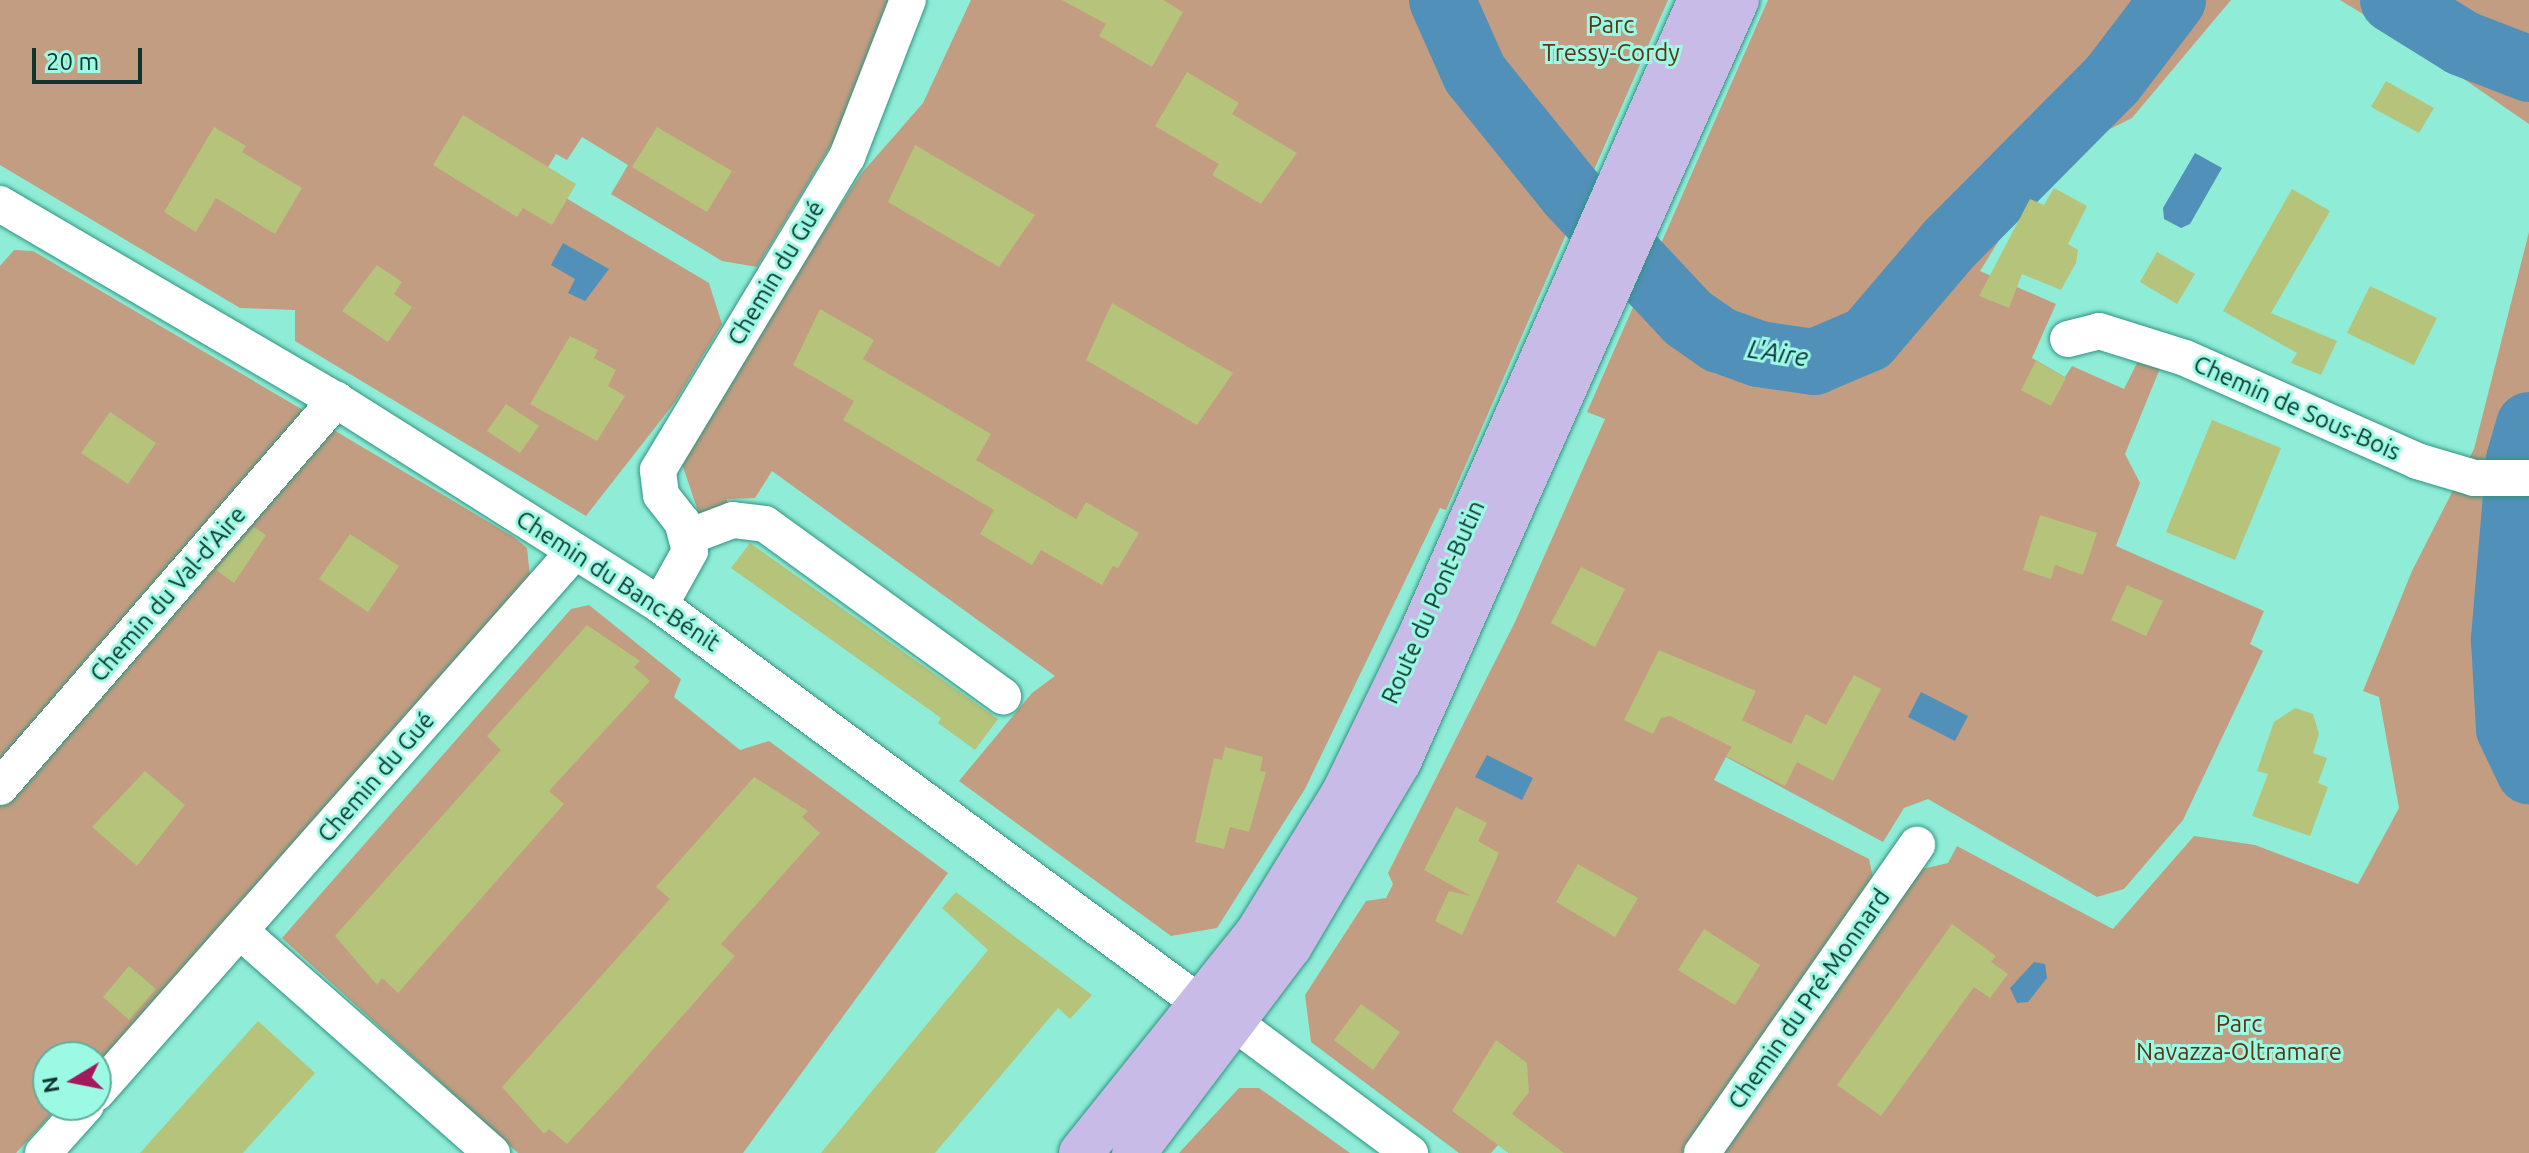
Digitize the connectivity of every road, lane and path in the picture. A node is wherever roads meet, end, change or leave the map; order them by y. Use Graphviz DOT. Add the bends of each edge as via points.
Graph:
graph roads {
  1 [pos="908,0"];
  2 [pos="1700,0"];
  3 [pos="1737,0"];
  4 [pos="0,204"];
  5 [pos="2068,339"];
  6 [pos="336,400"];
  7 [pos="2529,478"];
  8 [pos="688,537"];
  9 [pos="575,551"];
  10 [pos="660,605"];
  11 [pos="1438,636"];
  12 [pos="1003,696"];
  13 [pos="0,787"];
  14 [pos="1917,845"];
  15 [pos="240,931"];
  16 [pos="1220,1015"];
  17 [pos="112,1075"];
  18 [pos="72,1121"];
  19 [pos="43,1153"];
  20 [pos="492,1153"];
  21 [pos="1081,1153"];
  22 [pos="1134,1153"];
  23 [pos="1410,1153"];
  24 [pos="1702,1153"];
  1 -- 8 [label="street, Chemin du Gué" via="847,157 658,470 661,495"];
  2 -- 11 [label="main road, Route du Pont-Butin"];
  3 -- 11 [label="main road, Route du Pont-Butin"];
  4 -- 6 [label="street, Chemin du Banc-Bénit"];
  5 -- 7 [label="street, Chemin de Sous-Bois" via="2099,331 2185,358 2382,446 2474,478"];
  6 -- 9 [label="street, Chemin du Banc-Bénit"];
  6 -- 13 [label="street, Chemin du Val-d'Aire"];
  8 -- 10 [label="street" via="687,562"];
  8 -- 12 [label="street" via="733,520 765,524"];
  9 -- 10 [label="street, Chemin du Banc-Bénit"];
  9 -- 15 [label="street, Chemin du Gué"];
  10 -- 16 [label="street, Chemin du Banc-Bénit"];
  11 -- 16 [label="main road, Route du Pont-Butin" via="1352,851"];
  14 -- 24 [label="street, Chemin du Pré-Monnard"];
  15 -- 17 [label="street, Chemin du Gué"];
  15 -- 20 [label="street"];
  16 -- 21 [label="main road, Route du Pont-Butin"];
  16 -- 22 [label="main road, Route du Pont-Butin"];
  16 -- 23 [label="street"];
  18 -- 19 [label="street"];
}
